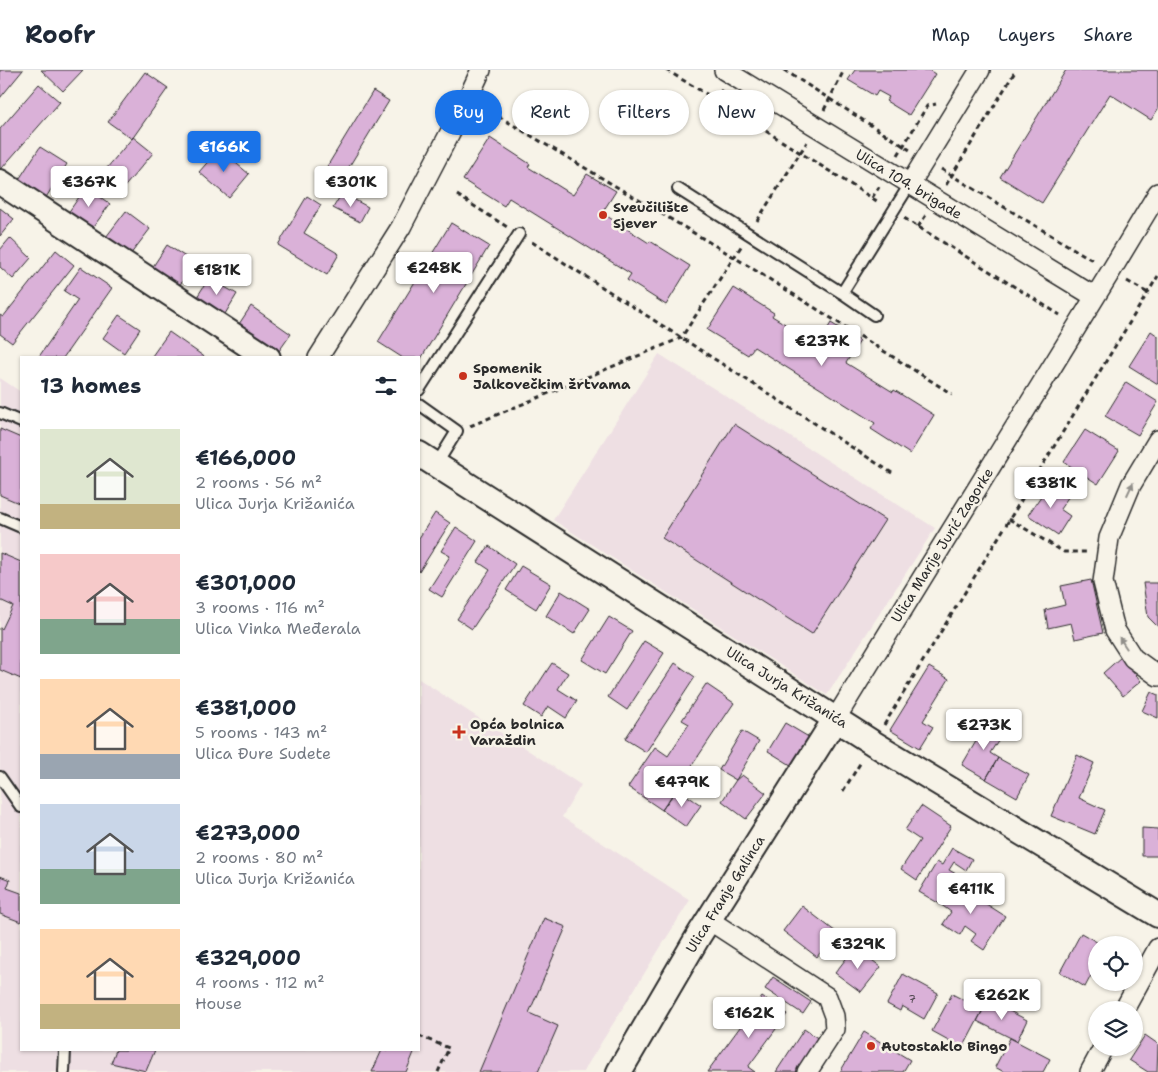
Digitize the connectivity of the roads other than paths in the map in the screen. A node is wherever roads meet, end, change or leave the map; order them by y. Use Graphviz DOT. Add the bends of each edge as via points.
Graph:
graph roads {
  1 [pos="482,70"];
  2 [pos="724,70"];
  3 [pos="980,70"];
  4 [pos="0,182"];
  5 [pos="910,184"];
  6 [pos="678,188"];
  7 [pos="1158,193"];
  8 [pos="519,234"];
  9 [pos="842,293"];
  10 [pos="1095,297"];
  11 [pos="874,315"];
  12 [pos="265,356"];
  13 [pos="319,356"];
  14 [pos="420,388"];
  15 [pos="420,405"];
  16 [pos="0,413"];
  17 [pos="20,422"];
  18 [pos="1158,440"];
  19 [pos="427,459"];
  20 [pos="0,518"];
  21 [pos="20,527"];
  22 [pos="1158,676"];
  23 [pos="836,718"];
  24 [pos="0,778"];
  25 [pos="20,806"];
  26 [pos="1156,912"];
  27 [pos="709,920"];
  28 [pos="1158,948"];
  29 [pos="1129,1001"];
  30 [pos="66,1051"];
  31 [pos="1099,1056"];
  32 [pos="64,1072"];
  33 [pos="619,1072"];
  34 [pos="807,1072"];
  35 [pos="1090,1072"];
  1 -- 13 [label="street" via="401,227"];
  2 -- 5 [label="street, Ulica 104. brigade"];
  3 -- 5 [label="street"];
  4 -- 12 [label="street"];
  5 -- 9 [label="lane"];
  5 -- 10 [label="street, Ulica 104. brigade"];
  6 -- 9 [label="lane"];
  7 -- 10 [label="street, Ulica Marije Jurić Zagorke"];
  8 -- 14 [label="lane"];
  9 -- 11 [label="lane"];
  10 -- 23 [label="street, Ulica Marije Jurić Zagorke"];
  15 -- 19 [label="lane" via="457,431"];
  16 -- 17 [label="lane"];
  22 -- 18 [label="street, one-way" via="1132,658 1115,630 1103,582 1109,538 1131,485"];
  19 -- 23 [label="street, Ulica Jurja Križanića"];
  20 -- 21 [label="lane"];
  23 -- 26 [label="street, Ulica Jurja Križanića"];
  23 -- 27 [label="street, Ulica Franje Galinca"];
  24 -- 25 [label="lane"];
  27 -- 33 [label="street, Ulica Franje Galinca"];
  27 -- 34 [label="street" via="827,997 835,1029"];
  28 -- 29 [label="street"];
  30 -- 32 [label="lane"];
  31 -- 35 [label="street"];
}
